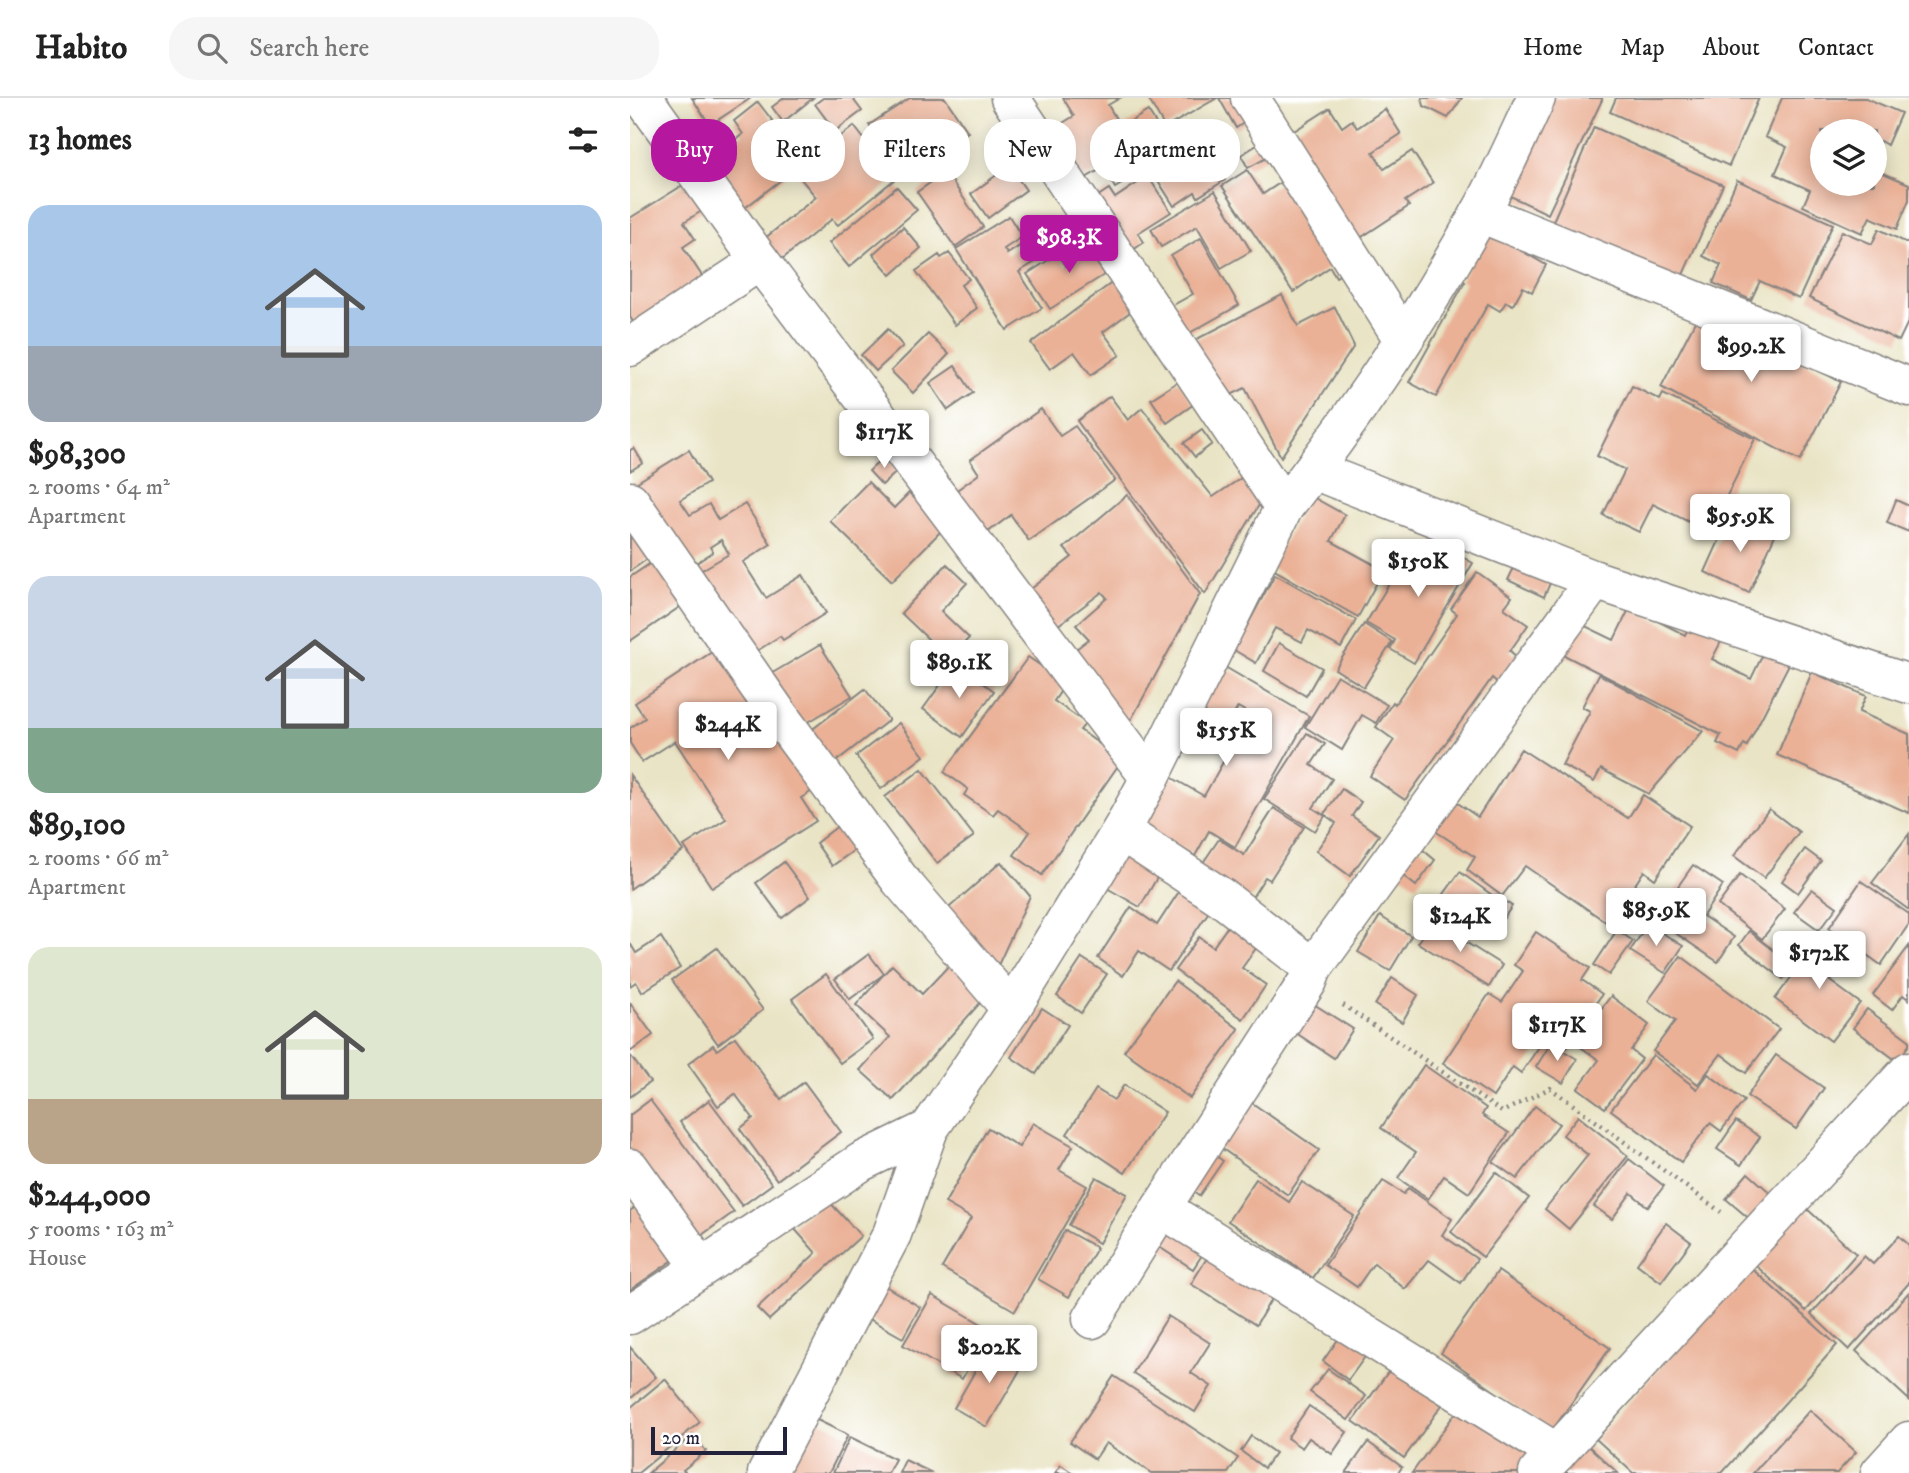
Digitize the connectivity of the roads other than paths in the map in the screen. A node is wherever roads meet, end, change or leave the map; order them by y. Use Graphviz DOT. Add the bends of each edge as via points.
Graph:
graph roads {
  1 [pos="643,98"];
  2 [pos="1010,98"];
  3 [pos="1250,98"];
  4 [pos="1536,98"];
  5 [pos="1480,213"];
  6 [pos="760,261"];
  7 [pos="1403,339"];
  8 [pos="630,347"];
  9 [pos="1909,387"];
  10 [pos="1313,470"];
  11 [pos="630,501"];
  12 [pos="1284,507"];
  13 [pos="1595,580"];
  14 [pos="1909,684"];
  15 [pos="1150,778"];
  16 [pos="1121,831"];
  17 [pos="1311,975"];
  18 [pos="1011,1009"];
  19 [pos="1909,1071"];
  20 [pos="929,1129"];
  21 [pos="630,1168"];
  22 [pos="1161,1208"];
  23 [pos="701,1267"];
  24 [pos="630,1315"];
  25 [pos="1092,1319"];
  26 [pos="1909,1441"];
  27 [pos="1547,1463"];
  28 [pos="767,1473"];
  29 [pos="1880,1473"];
  1 -- 6 [label="street"];
  2 -- 12 [label="street"];
  3 -- 7 [label="street"];
  4 -- 5 [label="street"];
  5 -- 7 [label="street"];
  5 -- 9 [label="street"];
  6 -- 8 [label="street"];
  6 -- 15 [label="street"];
  7 -- 10 [label="street"];
  10 -- 12 [label="street"];
  10 -- 13 [label="street"];
  11 -- 18 [label="street" via="900,880"];
  12 -- 15 [label="street"];
  13 -- 14 [label="street"];
  13 -- 17 [label="street"];
  15 -- 16 [label="street"];
  16 -- 17 [label="street" via="1222,897"];
  16 -- 18 [label="street"];
  17 -- 22 [label="street"];
  18 -- 20 [label="street"];
  19 -- 27 [label="street"];
  20 -- 23 [label="street" via="861,1161"];
  20 -- 28 [label="street" via="892,1234"];
  21 -- 23 [label="street"];
  22 -- 25 [label="street"];
  22 -- 27 [label="street"];
  23 -- 24 [label="street"];
  26 -- 29 [label="street"];
}
